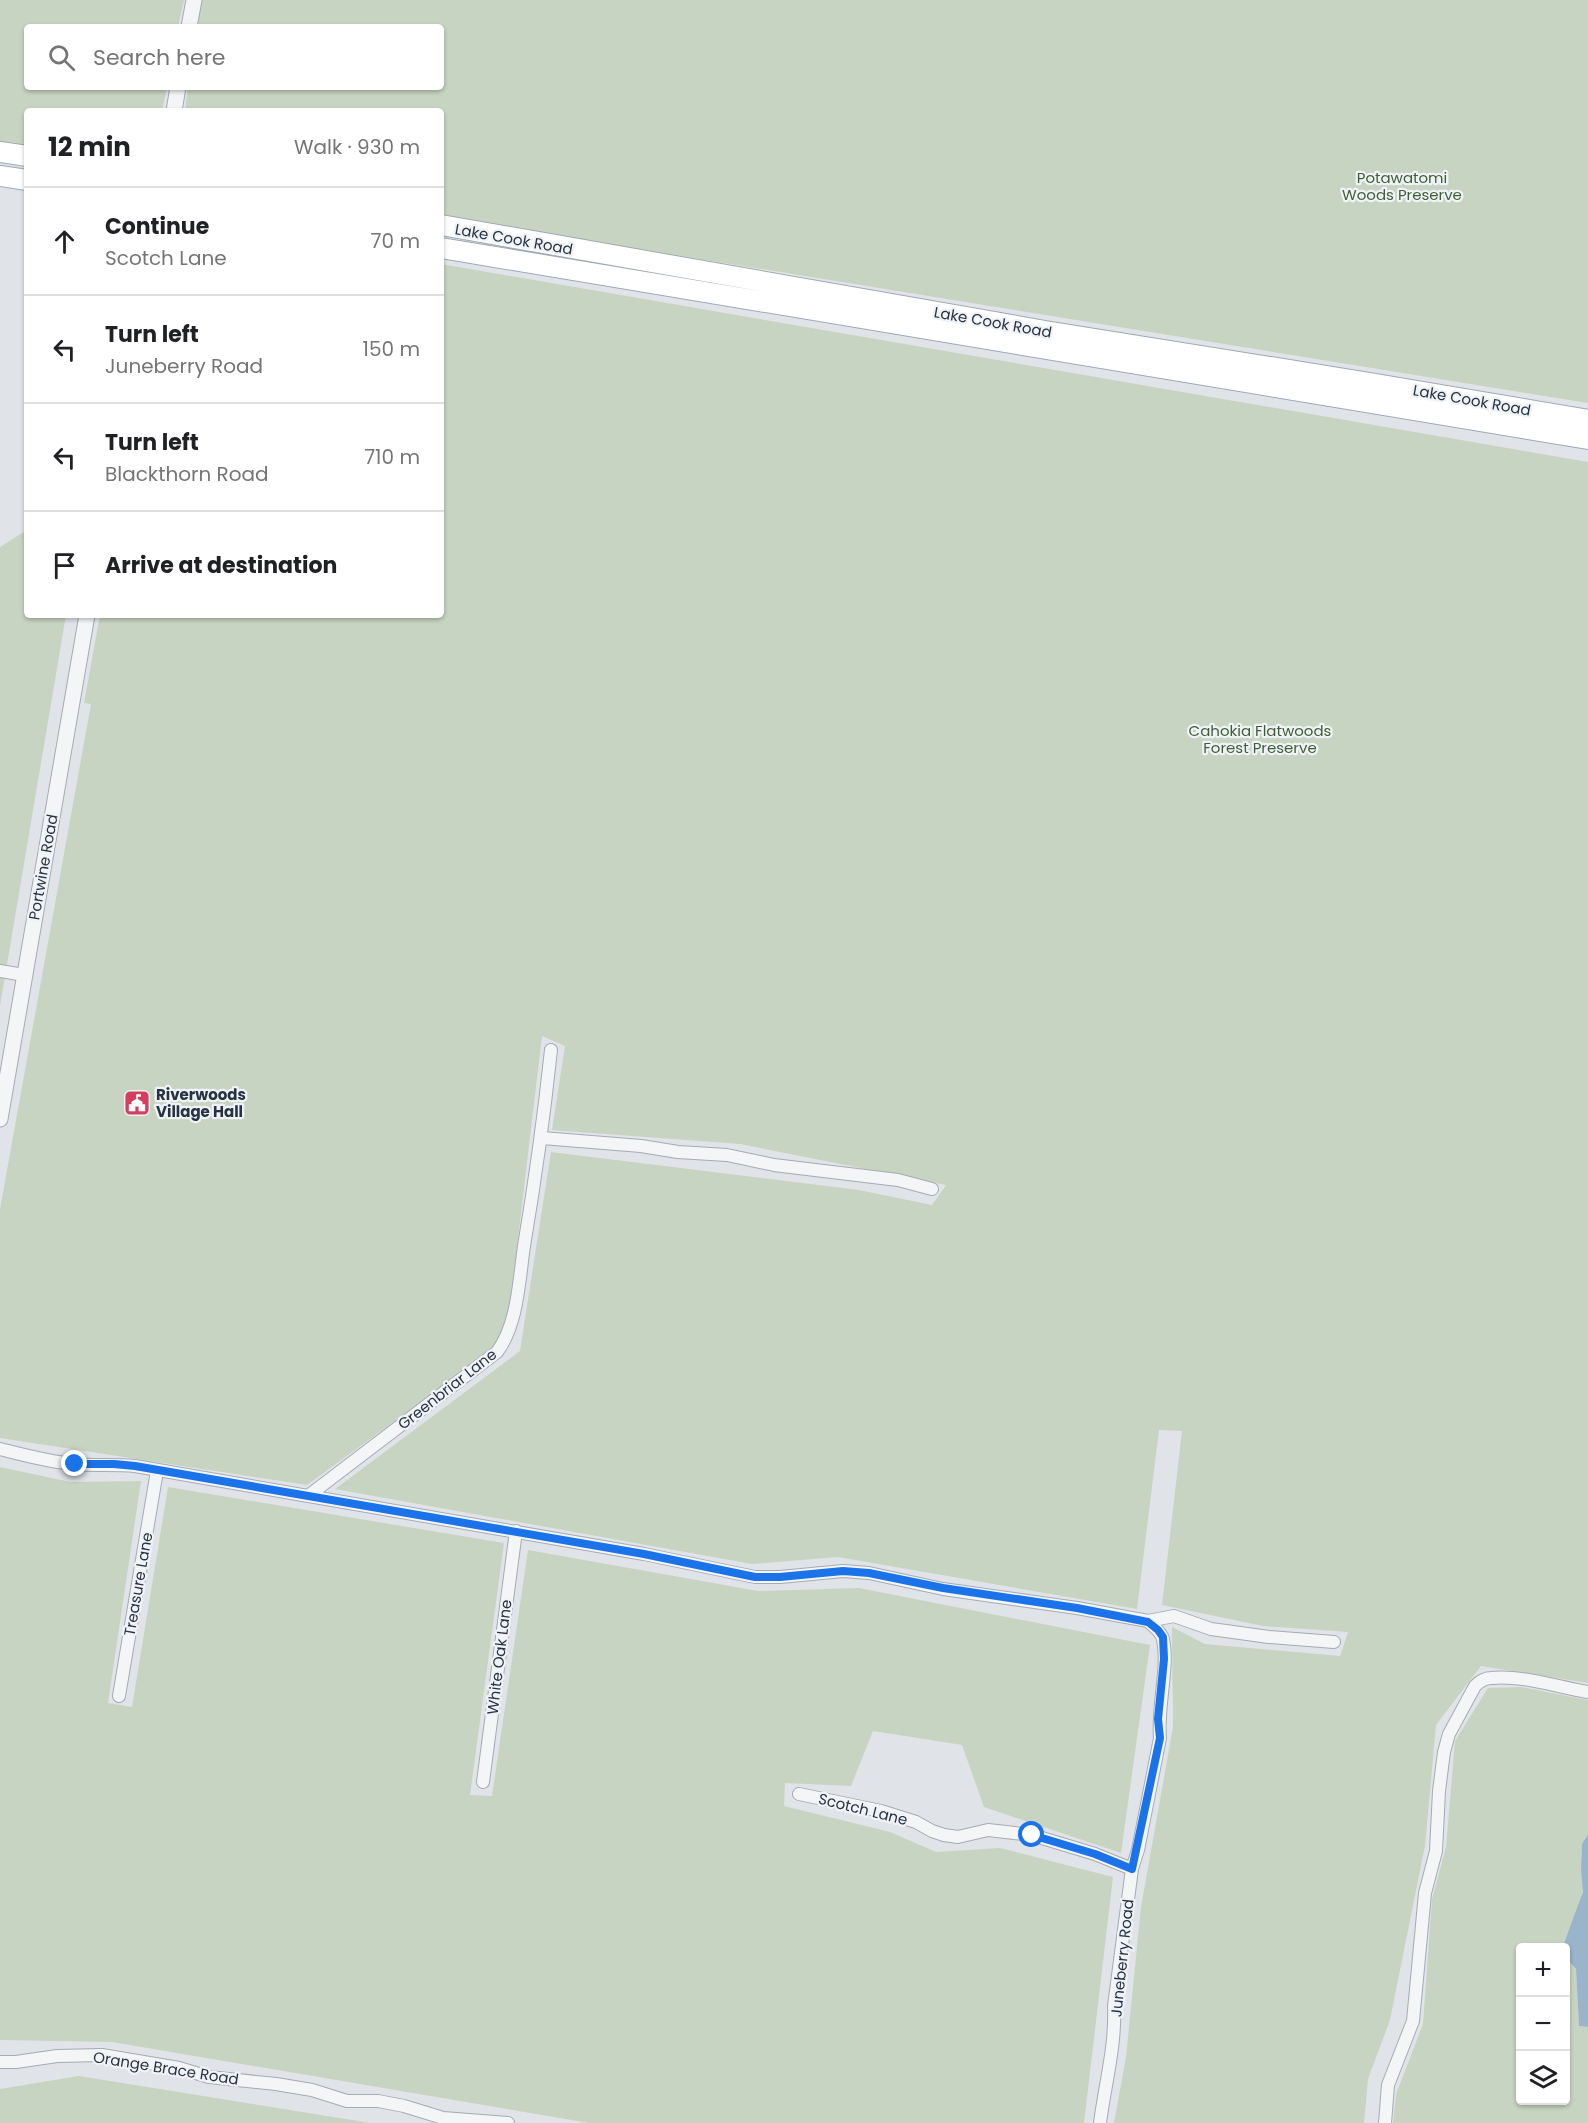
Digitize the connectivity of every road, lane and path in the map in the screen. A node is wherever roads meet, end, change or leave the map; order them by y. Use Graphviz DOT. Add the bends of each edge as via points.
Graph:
graph roads {
  1 [pos="194,0"];
  2 [pos="190,24"];
  3 [pos="178,90"];
  4 [pos="174,108"];
  5 [pos="0,152"];
  6 [pos="24,156"];
  7 [pos="0,176"];
  8 [pos="24,180"];
  9 [pos="444,226"];
  10 [pos="444,248"];
  11 [pos="1588,407"];
  12 [pos="1588,420"];
  13 [pos="1544,422"];
  14 [pos="1588,439"];
  15 [pos="1588,448"];
  16 [pos="86,618"];
  17 [pos="0,971"];
  18 [pos="24,975"];
  19 [pos="551,1050"];
  20 [pos="0,1119"];
  21 [pos="542,1138"];
  22 [pos="932,1189"];
  23 [pos="0,1449"];
  24 [pos="157,1471"];
  25 [pos="308,1496"];
  26 [pos="516,1532"];
  27 [pos="1148,1622"];
  28 [pos="1334,1642"];
  29 [pos="1588,1692"];
  30 [pos="119,1696"];
  31 [pos="483,1782"];
  32 [pos="799,1794"];
  33 [pos="1132,1869"];
  34 [pos="0,2062"];
  35 [pos="508,2123"];
  36 [pos="1100,2123"];
  37 [pos="1385,2123"];
  1 -- 2 [label="street"];
  3 -- 4 [label="street"];
  5 -- 6 [label="main road"];
  7 -- 8 [label="main road"];
  9 -- 13 [label="main road, Lake Cook Road"];
  10 -- 13 [label="main road, Lake Cook Road"];
  11 -- 13 [label="main road" via="1578,406"];
  12 -- 13 [label="main road"];
  13 -- 14 [label="main road"];
  13 -- 15 [label="main road" via="1563,442"];
  16 -- 18 [label="street, Portwine Road"];
  17 -- 18 [label="street"];
  18 -- 20 [label="street, Portwine Road"];
  19 -- 21 [label="street, Greenbriar Lane"];
  21 -- 22 [label="street" via="734,1156 774,1165 898,1180"];
  21 -- 25 [label="street, Greenbriar Lane" via="506,1340 497,1352"];
  23 -- 24 [label="street" via="75,1464 114,1464"];
  24 -- 25 [label="street"];
  24 -- 30 [label="street, Treasure Lane"];
  25 -- 26 [label="street"];
  26 -- 27 [label="street" via="755,1577 869,1573"];
  26 -- 31 [label="street, White Oak Lane"];
  27 -- 28 [label="street" via="1174,1616 1211,1629"];
  27 -- 33 [label="street, Juneberry Road" via="1163,1637 1160,1738"];
  29 -- 37 [label="street" via="1489,1677 1474,1686 1449,1734 1439,1791 1436,1851 1425,1893 1413,2021 1388,2085"];
  32 -- 33 [label="street, Scotch Lane" via="881,1811 944,1835 958,1837 988,1830 1032,1835"];
  33 -- 36 [label="street, Juneberry Road" via="1114,2006 1112,2054"];
  34 -- 35 [label="street, Orange Brace Road" via="102,2055 209,2077 312,2090 347,2101 378,2101 443,2118"];
}
